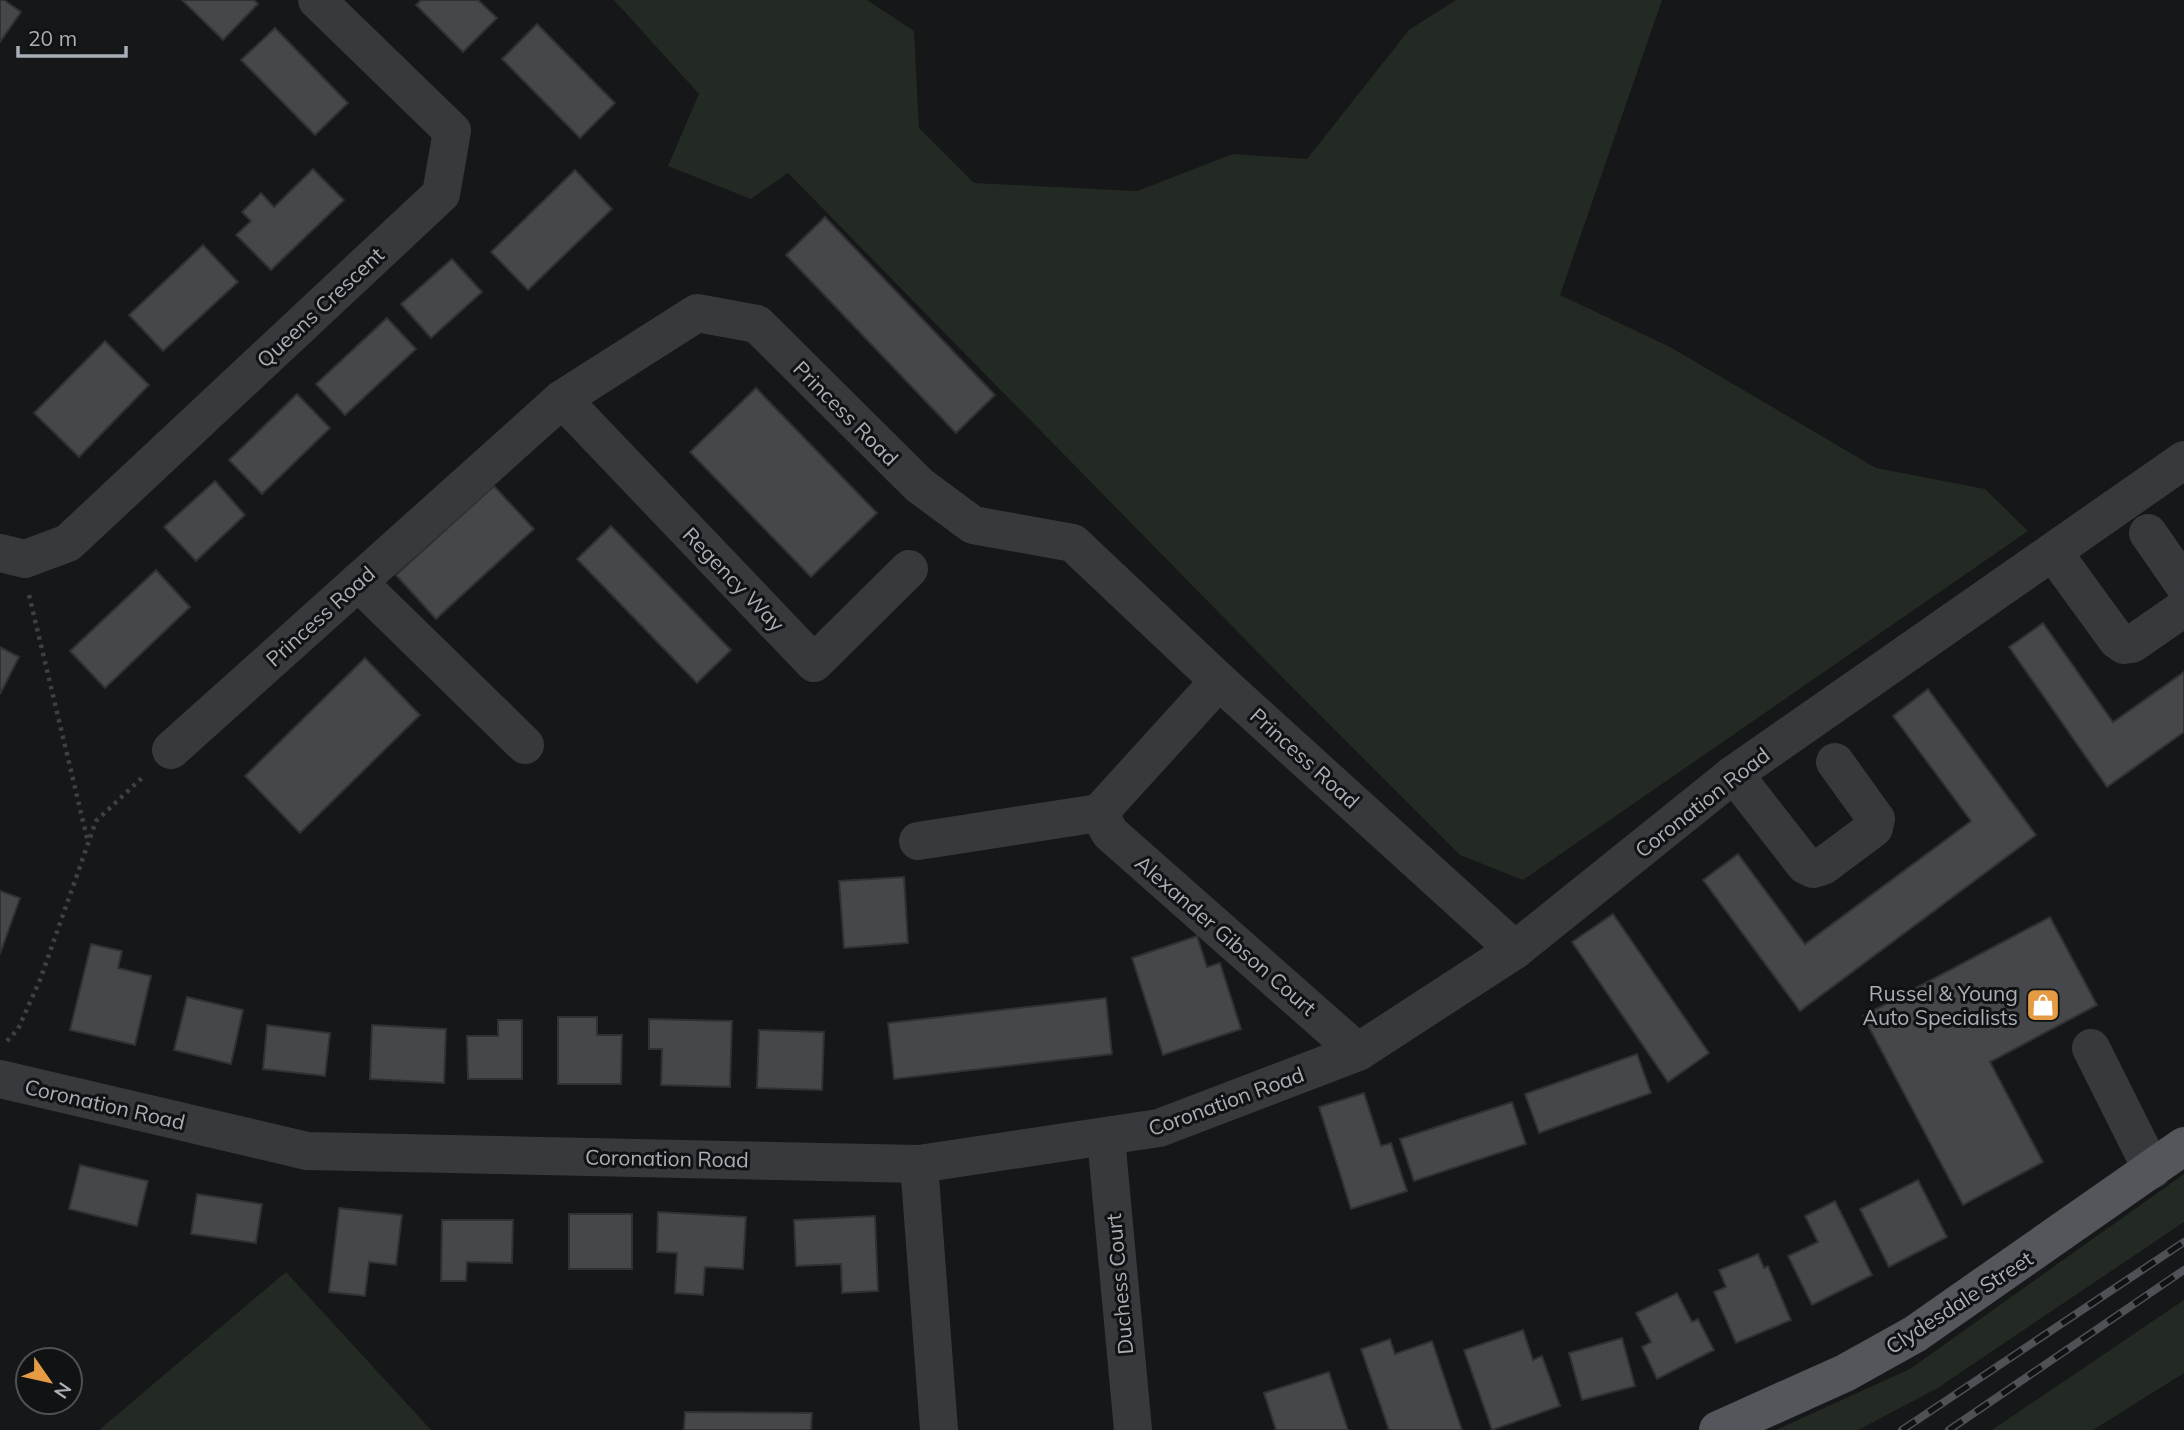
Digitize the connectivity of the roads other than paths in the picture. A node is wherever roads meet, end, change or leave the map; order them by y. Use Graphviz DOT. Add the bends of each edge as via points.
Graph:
graph roads {
  1 [pos="317,0"];
  2 [pos="562,399"];
  3 [pos="2184,460"];
  4 [pos="2148,533"];
  5 [pos="2053,552"];
  6 [pos="12,556"];
  7 [pos="909,569"];
  8 [pos="358,582"];
  9 [pos="2184,585"];
  10 [pos="2184,608"];
  11 [pos="1219,681"];
  12 [pos="525,746"];
  13 [pos="171,750"];
  14 [pos="1835,762"];
  15 [pos="1734,774"];
  16 [pos="1099,813"];
  17 [pos="918,841"];
  18 [pos="1515,950"];
  19 [pos="2091,1048"];
  20 [pos="1358,1052"];
  21 [pos="0,1079"];
  22 [pos="1106,1138"];
  23 [pos="2184,1146"];
  24 [pos="919,1164"];
  25 [pos="2151,1170"];
  26 [pos="939,1430"];
  27 [pos="1133,1430"];
  28 [pos="1718,1430"];
  1 -- 6 [label="street, Queens Crescent" via="452,131 441,194 68,543"];
  2 -- 7 [label="street, Regency Way" via="814,663"];
  2 -- 8 [label="street, Princess Road"];
  2 -- 11 [label="street, Princess Road" via="697,313 757,324 919,485 973,525 1073,542"];
  3 -- 5 [label="street, Coronation Road"];
  4 -- 9 [label="street"];
  5 -- 10 [label="street" via="2124,645"];
  5 -- 15 [label="street, Coronation Road"];
  8 -- 12 [label="street"];
  8 -- 13 [label="street, Princess Road"];
  11 -- 16 [label="street"];
  11 -- 18 [label="street, Princess Road"];
  14 -- 15 [label="street" via="1876,819 1874,828 1813,869 1805,865"];
  15 -- 18 [label="street, Coronation Road"];
  16 -- 17 [label="street"];
  16 -- 20 [label="street, Alexander Gibson Court" via="1110,833"];
  18 -- 20 [label="street, Coronation Road"];
  19 -- 25 [label="street"];
  20 -- 22 [label="street, Coronation Road" via="1159,1128"];
  21 -- 24 [label="street, Coronation Road" via="307,1151"];
  22 -- 24 [label="street, Coronation Road"];
  22 -- 27 [label="street, Duchess Court"];
  23 -- 25 [label="main road, Clydesdale Street"];
  24 -- 26 [label="street"];
  25 -- 28 [label="main road, Clydesdale Street" via="1915,1334 1845,1373"];
}
